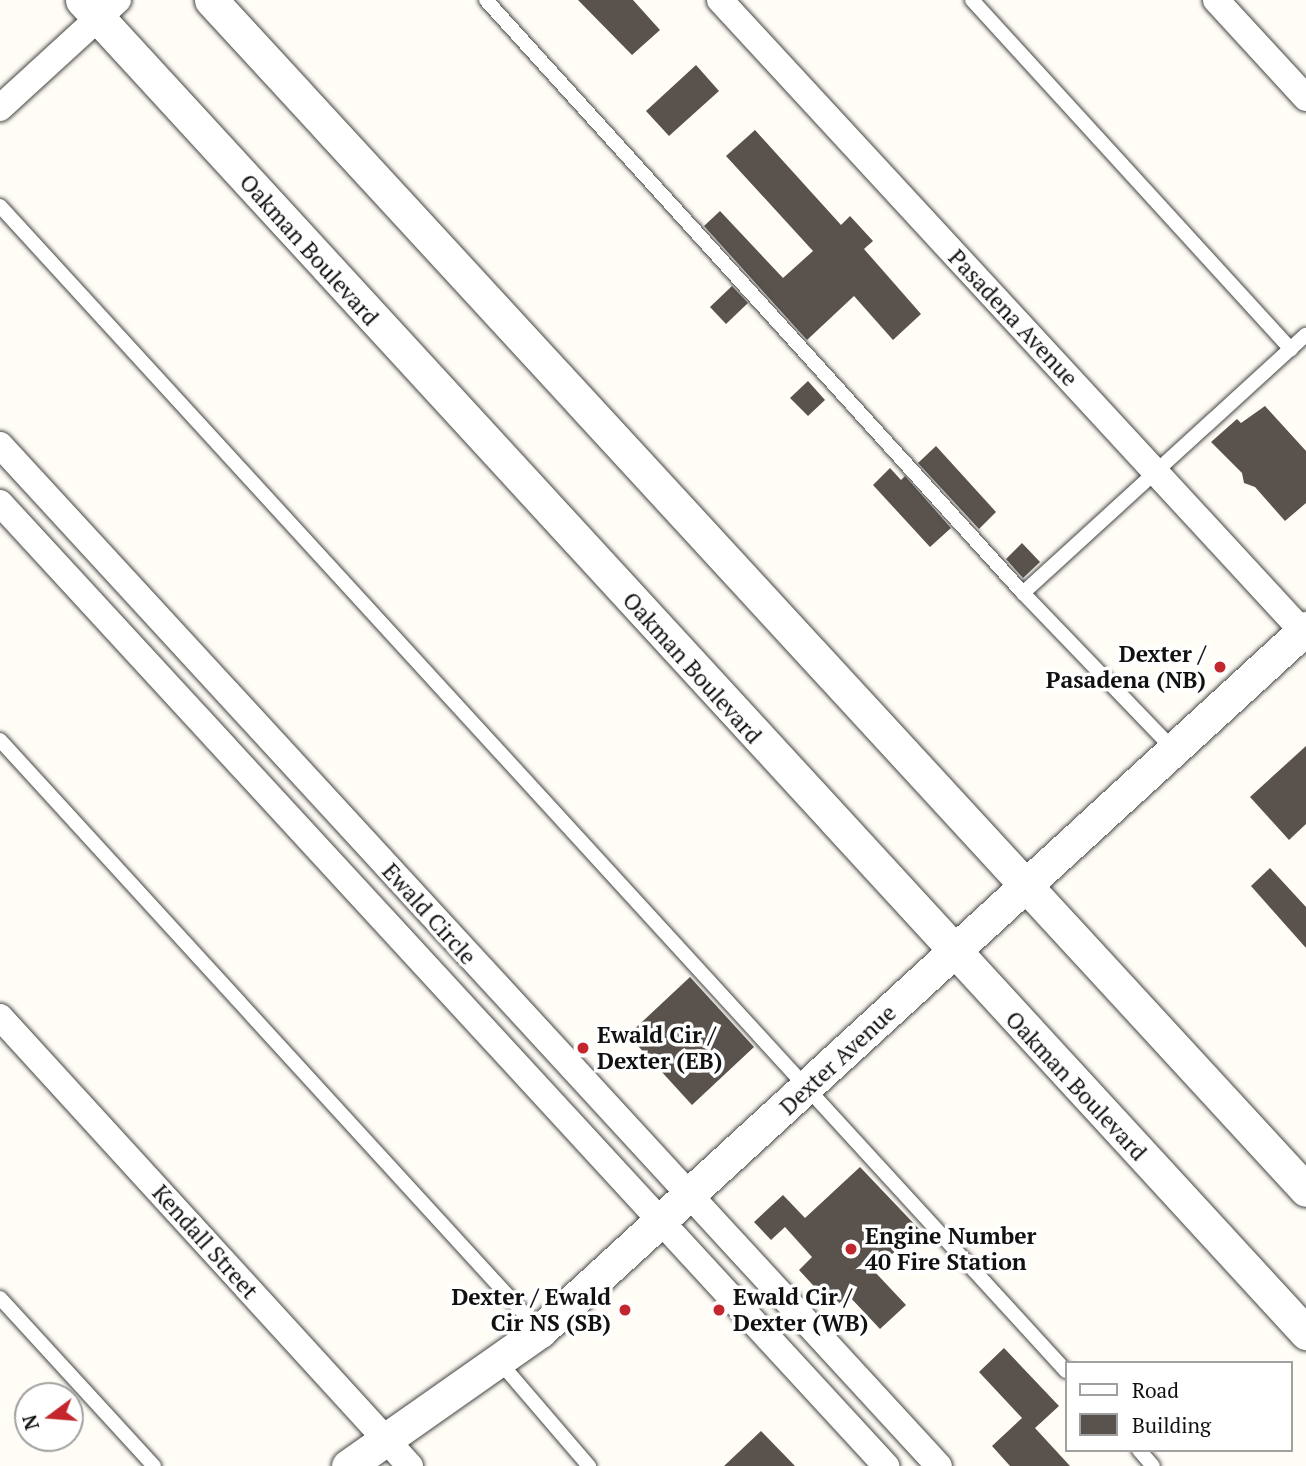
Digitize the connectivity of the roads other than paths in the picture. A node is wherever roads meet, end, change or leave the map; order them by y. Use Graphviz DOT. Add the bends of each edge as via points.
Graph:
graph roads {
  1 [pos="211,0"];
  2 [pos="486,0"];
  3 [pos="720,0"];
  4 [pos="972,0"];
  5 [pos="1216,0"];
  6 [pos="99,6"];
  7 [pos="1306,98"];
  8 [pos="0,108"];
  9 [pos="0,206"];
  10 [pos="1306,335"];
  11 [pos="1291,349"];
  12 [pos="0,445"];
  13 [pos="1156,473"];
  14 [pos="0,503"];
  15 [pos="1023,593"];
  16 [pos="1305,631"];
  17 [pos="0,740"];
  18 [pos="1174,751"];
  19 [pos="1024,888"];
  20 [pos="953,954"];
  21 [pos="0,1017"];
  22 [pos="808,1088"];
  23 [pos="1306,1190"];
  24 [pos="688,1196"];
  25 [pos="660,1222"];
  26 [pos="0,1298"];
  27 [pos="540,1331"];
  28 [pos="1306,1333"];
  29 [pos="498,1360"];
  30 [pos="1064,1369"];
  31 [pos="860,1381"];
  32 [pos="832,1407"];
  33 [pos="385,1440"];
  34 [pos="1141,1452"];
  35 [pos="154,1466"];
  36 [pos="348,1466"];
  37 [pos="410,1466"];
  38 [pos="589,1466"];
  39 [pos="886,1466"];
  40 [pos="939,1466"];
  41 [pos="1153,1466"];
  1 -- 19 [label="street"];
  2 -- 15 [label="lane"];
  3 -- 13 [label="street, Pasadena Avenue"];
  4 -- 11 [label="lane"];
  5 -- 7 [label="street"];
  6 -- 8 [label="street"];
  6 -- 20 [label="street, Oakman Boulevard"];
  9 -- 22 [label="lane"];
  10 -- 11 [label="lane"];
  11 -- 13 [label="lane"];
  12 -- 24 [label="street, Ewald Circle"];
  13 -- 15 [label="lane"];
  13 -- 16 [label="street, Pasadena Avenue"];
  14 -- 25 [label="street, Ewald Circle"];
  15 -- 18 [label="lane"];
  16 -- 18 [label="street, Dexter Avenue"];
  17 -- 27 [label="lane"];
  18 -- 19 [label="street, Dexter Avenue"];
  19 -- 20 [label="street, Dexter Avenue"];
  19 -- 23 [label="street"];
  20 -- 22 [label="street, Dexter Avenue"];
  20 -- 28 [label="street, Oakman Boulevard"];
  21 -- 33 [label="street, Kendall Street"];
  22 -- 24 [label="street, Dexter Avenue"];
  22 -- 30 [label="lane"];
  24 -- 25 [label="street, Dexter Avenue"];
  24 -- 31 [label="street, Ewald Circle"];
  25 -- 27 [label="street, Dexter Avenue"];
  25 -- 32 [label="street, Ewald Circle"];
  26 -- 35 [label="lane"];
  27 -- 29 [label="street, Dexter Avenue"];
  29 -- 33 [label="street, Dexter Avenue"];
  29 -- 38 [label="lane"];
  31 -- 32 [label="street"];
  31 -- 40 [label="street, Ewald Circle"];
  32 -- 39 [label="street, Ewald Circle"];
  33 -- 36 [label="street, Dexter Avenue"];
  33 -- 37 [label="street, Kendall Street"];
  34 -- 41 [label="lane"];
}
